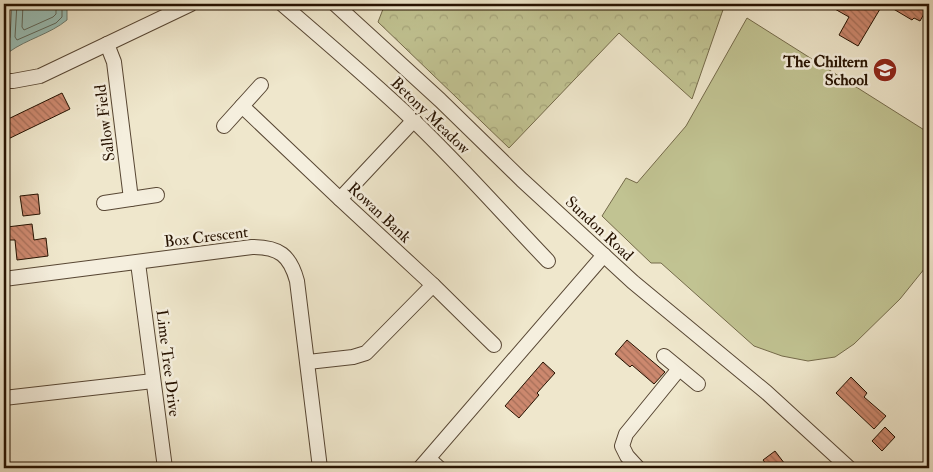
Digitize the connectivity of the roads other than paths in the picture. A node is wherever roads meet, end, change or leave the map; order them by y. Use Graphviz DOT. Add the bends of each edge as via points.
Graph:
graph roads {
  1 [pos="191,4"];
  2 [pos="282,4"];
  3 [pos="335,4"];
  4 [pos="107,44"];
  5 [pos="4,81"];
  6 [pos="261,85"];
  7 [pos="242,106"];
  8 [pos="414,120"];
  9 [pos="224,126"];
  10 [pos="157,196"];
  11 [pos="131,199"];
  12 [pos="340,200"];
  13 [pos="104,203"];
  14 [pos="604,255"];
  15 [pos="548,261"];
  16 [pos="138,263"];
  17 [pos="4,279"];
  18 [pos="433,285"];
  19 [pos="494,345"];
  20 [pos="664,356"];
  21 [pos="308,362"];
  22 [pos="679,369"];
  23 [pos="153,381"];
  24 [pos="698,384"];
  25 [pos="4,398"];
  26 [pos="429,465"];
  27 [pos="165,468"];
  28 [pos="320,468"];
  29 [pos="638,468"];
  30 [pos="850,468"];
  1 -- 4 [label="street"];
  2 -- 8 [label="street, Betony Meadow"];
  3 -- 14 [label="street, Sundon Road"];
  4 -- 5 [label="street" via="40,76"];
  4 -- 11 [label="street, Sallow Field" via="114,62"];
  6 -- 7 [label="street"];
  7 -- 9 [label="street"];
  7 -- 12 [label="street, Rowan Bank"];
  8 -- 12 [label="street"];
  8 -- 15 [label="street, Betony Meadow"];
  10 -- 11 [label="street"];
  11 -- 13 [label="street"];
  12 -- 18 [label="street, Rowan Bank"];
  14 -- 26 [label="street" via="499,376 483,408 472,421 452,431"];
  14 -- 30 [label="street, Sundon Road"];
  16 -- 17 [label="street, Box Crescent"];
  16 -- 21 [label="street, Box Crescent" via="252,247 280,252 293,268 297,281"];
  16 -- 23 [label="street, Lime Tree Drive"];
  18 -- 19 [label="street, Rowan Bank"];
  18 -- 21 [label="street" via="366,352 353,357"];
  20 -- 22 [label="street"];
  21 -- 28 [label="street, Box Crescent"];
  22 -- 24 [label="street"];
  22 -- 29 [label="street" via="626,434 622,446"];
  23 -- 25 [label="street"];
  23 -- 27 [label="street, Lime Tree Drive"];
}
